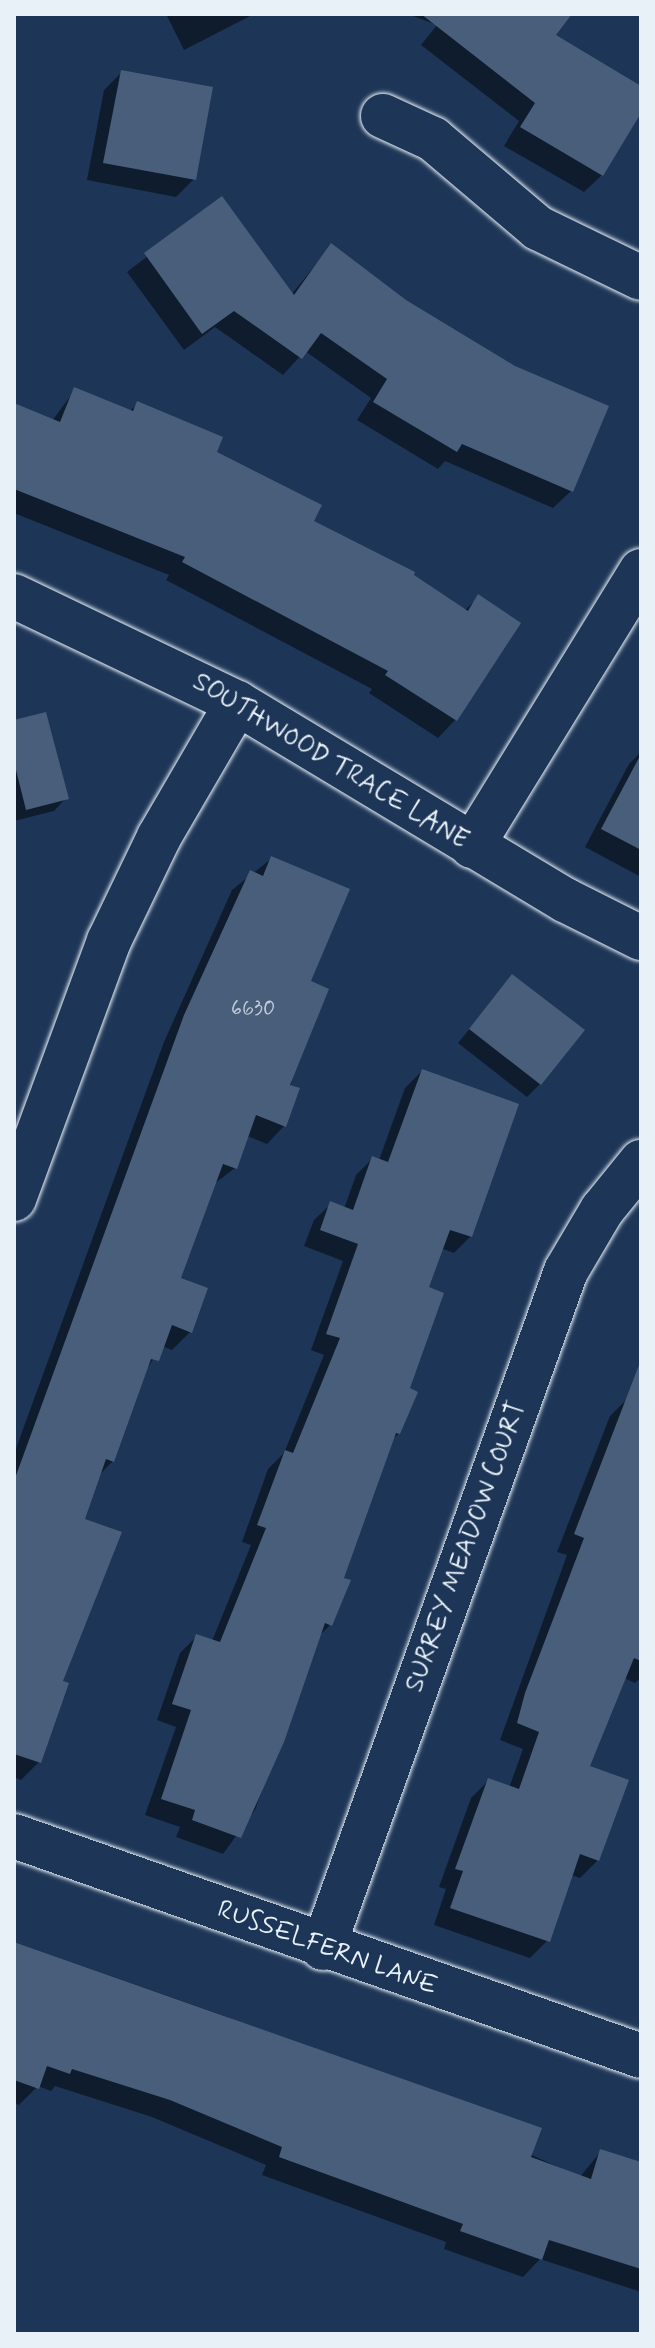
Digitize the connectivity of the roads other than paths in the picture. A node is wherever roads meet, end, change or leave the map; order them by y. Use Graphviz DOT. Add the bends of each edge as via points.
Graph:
graph roads {
  1 [pos="383,116"];
  2 [pos="641,278"];
  3 [pos="641,571"];
  4 [pos="14,596"];
  5 [pos="237,703"];
  6 [pos="472,846"];
  7 [pos="641,938"];
  8 [pos="641,1162"];
  9 [pos="14,1199"];
  10 [pos="14,1836"];
  11 [pos="323,1948"];
  12 [pos="641,2056"];
  1 -- 2 [label="street" via="433,139 538,228"];
  3 -- 6 [label="street"];
  4 -- 5 [label="street, SOUTHWOOD TRACE LANE"];
  5 -- 6 [label="street, SOUTHWOOD TRACE LANE"];
  5 -- 9 [label="street" via="159,837 109,941"];
  6 -- 7 [label="street, SOUTHWOOD TRACE LANE"];
  8 -- 11 [label="street, SURREY MEADOW COURT" via="602,1210 566,1271"];
  10 -- 11 [label="street, RUSSELFERN LANE"];
  11 -- 12 [label="street, RUSSELFERN LANE"];
}
